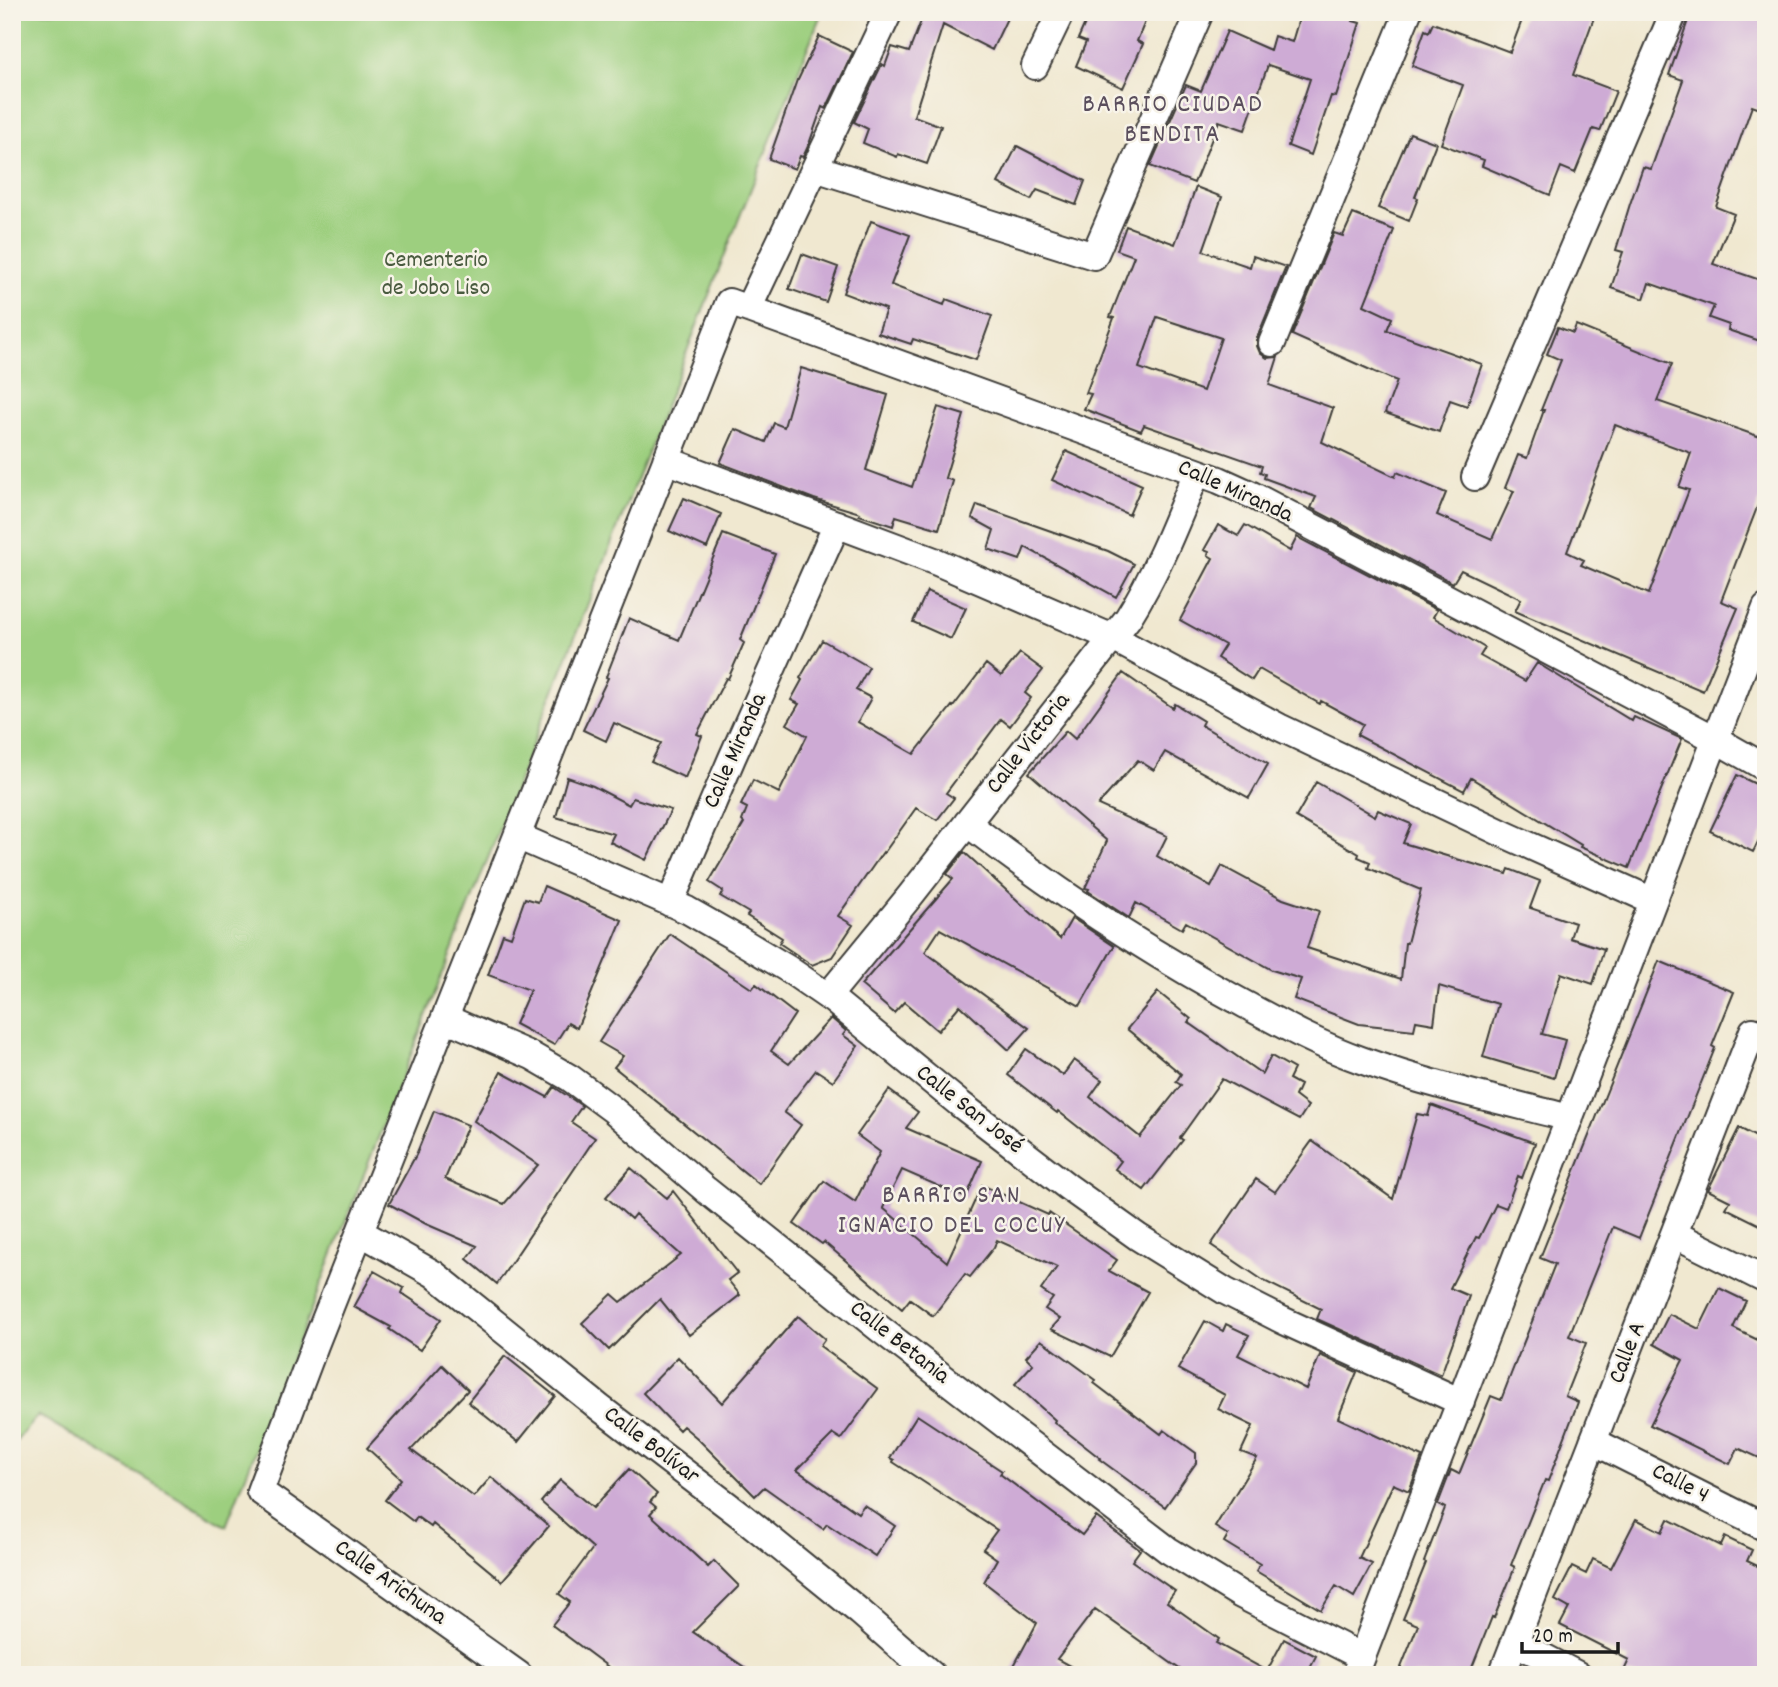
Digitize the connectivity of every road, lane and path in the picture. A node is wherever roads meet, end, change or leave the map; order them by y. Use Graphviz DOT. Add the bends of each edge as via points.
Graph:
graph roads {
  1 [pos="889,12"];
  2 [pos="1060,12"];
  3 [pos="1200,12"];
  4 [pos="1408,12"];
  5 [pos="1674,12"];
  6 [pos="1035,66"];
  7 [pos="815,168"];
  8 [pos="739,305"];
  9 [pos="1272,343"];
  10 [pos="666,460"];
  11 [pos="1197,472"];
  12 [pos="1475,477"];
  13 [pos="837,524"];
  14 [pos="1766,608"];
  15 [pos="1113,638"];
  16 [pos="1716,739"];
  17 [pos="1766,768"];
  18 [pos="967,823"];
  19 [pos="517,836"];
  20 [pos="1653,901"];
  21 [pos="670,903"];
  22 [pos="828,996"];
  23 [pos="445,1018"];
  24 [pos="1759,1034"];
  25 [pos="1570,1118"];
  26 [pos="360,1232"];
  27 [pos="1674,1234"];
  28 [pos="1766,1280"];
  29 [pos="1461,1402"];
  30 [pos="1593,1441"];
  31 [pos="1766,1528"];
  32 [pos="1515,1642"];
  33 [pos="1359,1666"];
  34 [pos="519,1675"];
  35 [pos="932,1675"];
  36 [pos="1502,1675"];
  37 [pos="1578,1675"];
  1 -- 7 [label="street"];
  2 -- 6 [label="street"];
  3 -- 7 [label="street" via="1094,256"];
  4 -- 9 [label="street"];
  5 -- 12 [label="street"];
  7 -- 8 [label="street"];
  8 -- 10 [label="street"];
  8 -- 11 [label="street, Calle Miranda"];
  10 -- 13 [label="street"];
  10 -- 19 [label="street"];
  11 -- 15 [label="street, Calle Victoria" via="1147,589"];
  11 -- 16 [label="street, Calle Miranda" via="1252,495"];
  13 -- 15 [label="street"];
  13 -- 21 [label="street, Calle Miranda"];
  14 -- 16 [label="street"];
  15 -- 18 [label="street, Calle Victoria"];
  15 -- 20 [label="street" via="1279,727"];
  16 -- 17 [label="street, Calle Miranda"];
  16 -- 20 [label="street"];
  18 -- 22 [label="street, Calle Victoria"];
  18 -- 25 [label="street" via="1105,921 1287,1028 1420,1080"];
  19 -- 21 [label="street, Calle San José"];
  19 -- 23 [label="street"];
  20 -- 25 [label="street"];
  21 -- 22 [label="street, Calle San José"];
  22 -- 29 [label="street, Calle San José" via="971,1112 1138,1237 1236,1297"];
  23 -- 26 [label="street"];
  23 -- 33 [label="street, Calle Betania" via="570,1078 880,1329 1168,1550"];
  24 -- 27 [label="street, Calle A"];
  25 -- 29 [label="street"];
  26 -- 34 [label="street, Calle Arichuna" via="260,1491"];
  26 -- 35 [label="street, Calle Bolívar" via="434,1274 743,1517"];
  27 -- 28 [label="street"];
  27 -- 30 [label="street, Calle A"];
  29 -- 33 [label="street"];
  30 -- 31 [label="street, Calle 4"];
  30 -- 32 [label="street, Calle A"];
  32 -- 36 [label="street, Calle A"];
  32 -- 37 [label="street"];
}
